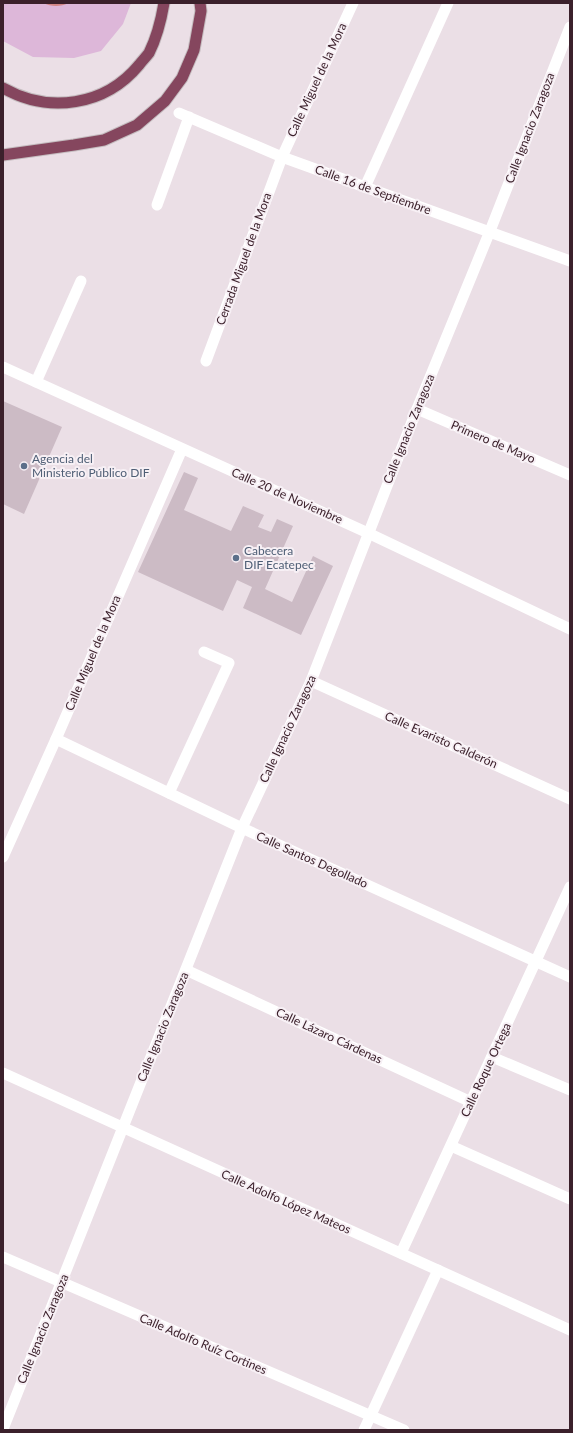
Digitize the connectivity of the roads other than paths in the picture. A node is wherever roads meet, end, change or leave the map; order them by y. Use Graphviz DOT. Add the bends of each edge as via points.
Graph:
graph roads {
  1 [pos="164,3"];
  2 [pos="200,3"];
  3 [pos="353,3"];
  4 [pos="448,3"];
  5 [pos="570,27"];
  6 [pos="3,88"];
  7 [pos="3,155"];
  8 [pos="282,157"];
  9 [pos="365,187"];
  10 [pos="157,205"];
  11 [pos="490,231"];
  12 [pos="570,261"];
  13 [pos="81,281"];
  14 [pos="206,361"];
  15 [pos="3,367"];
  16 [pos="36,382"];
  17 [pos="417,409"];
  18 [pos="182,449"];
  19 [pos="570,476"];
  20 [pos="368,533"];
  21 [pos="570,629"];
  22 [pos="204,652"];
  23 [pos="311,681"];
  24 [pos="56,739"];
  25 [pos="169,793"];
  26 [pos="570,799"];
  27 [pos="242,828"];
  28 [pos="3,857"];
  29 [pos="570,887"];
  30 [pos="536,961"];
  31 [pos="186,970"];
  32 [pos="570,977"];
  33 [pos="492,1057"];
  34 [pos="3,1073"];
  35 [pos="570,1090"];
  36 [pos="471,1102"];
  37 [pos="123,1128"];
  38 [pos="451,1146"];
  39 [pos="570,1199"];
  40 [pos="401,1253"];
  41 [pos="3,1257"];
  42 [pos="438,1270"];
  43 [pos="62,1282"];
  44 [pos="570,1330"];
  45 [pos="371,1416"];
  46 [pos="3,1429"];
  47 [pos="364,1430"];
  48 [pos="404,1430"];
  1 -- 6 [label="highway" via="160,28 148,54 131,75 112,89 91,98 61,104 30,100"];
  2 -- 7 [label="highway" via="201,12 194,50 182,78 165,101 136,125 104,140"];
  3 -- 8 [label="street, Calle Miguel de la Mora"];
  4 -- 9 [label="street"];
  5 -- 11 [label="street, Calle Ignacio Zaragoza"];
  8 -- 9 [label="street, Calle 16 de Septiembre"];
  8 -- 10 [label="street, Calle 16 de Septiembre" via="184,115"];
  8 -- 14 [label="street, Cerrada Miguel de la Mora"];
  9 -- 11 [label="street, Calle 16 de Septiembre"];
  11 -- 12 [label="street, Calle 16 de Septiembre"];
  11 -- 17 [label="street, Calle Ignacio Zaragoza"];
  13 -- 16 [label="street"];
  15 -- 16 [label="street, Calle 20 de Noviembre"];
  16 -- 18 [label="street, Calle 20 de Noviembre"];
  17 -- 19 [label="street, Primero de Mayo"];
  17 -- 20 [label="street, Calle Ignacio Zaragoza"];
  18 -- 20 [label="street, Calle 20 de Noviembre"];
  18 -- 24 [label="street, Calle Miguel de la Mora"];
  20 -- 21 [label="street, Calle 20 de Noviembre"];
  20 -- 23 [label="street, Calle Ignacio Zaragoza"];
  22 -- 25 [label="street" via="229,663"];
  23 -- 26 [label="street, Calle Evaristo Calderón"];
  23 -- 27 [label="street, Calle Ignacio Zaragoza"];
  24 -- 25 [label="street, Calle Santos Degollado"];
  24 -- 28 [label="street, Calle Miguel de la Mora"];
  25 -- 27 [label="street, Calle Santos Degollado"];
  27 -- 30 [label="street, Calle Santos Degollado"];
  27 -- 31 [label="street, Calle Ignacio Zaragoza"];
  29 -- 30 [label="street, Calle Roque Ortega"];
  30 -- 32 [label="street, Calle Santos Degollado"];
  30 -- 33 [label="street, Calle Roque Ortega"];
  31 -- 36 [label="street, Calle Lázaro Cárdenas"];
  31 -- 37 [label="street, Calle Ignacio Zaragoza"];
  33 -- 35 [label="street"];
  33 -- 36 [label="street, Calle Roque Ortega"];
  34 -- 37 [label="street, Calle Adolfo López Mateos"];
  36 -- 38 [label="street, Calle Roque Ortega"];
  37 -- 40 [label="street, Calle Adolfo López Mateos"];
  37 -- 43 [label="street, Calle Ignacio Zaragoza"];
  38 -- 39 [label="street"];
  38 -- 40 [label="street, Calle Roque Ortega"];
  40 -- 42 [label="street, Calle Adolfo López Mateos"];
  41 -- 43 [label="street, Calle Adolfo Ruíz Cortines"];
  42 -- 44 [label="street, Calle Adolfo López Mateos"];
  42 -- 45 [label="street"];
  43 -- 45 [label="street, Calle Adolfo Ruíz Cortines"];
  43 -- 46 [label="street, Calle Ignacio Zaragoza"];
  45 -- 47 [label="street"];
  45 -- 48 [label="street, Calle Adolfo Ruíz Cortines"];
}
